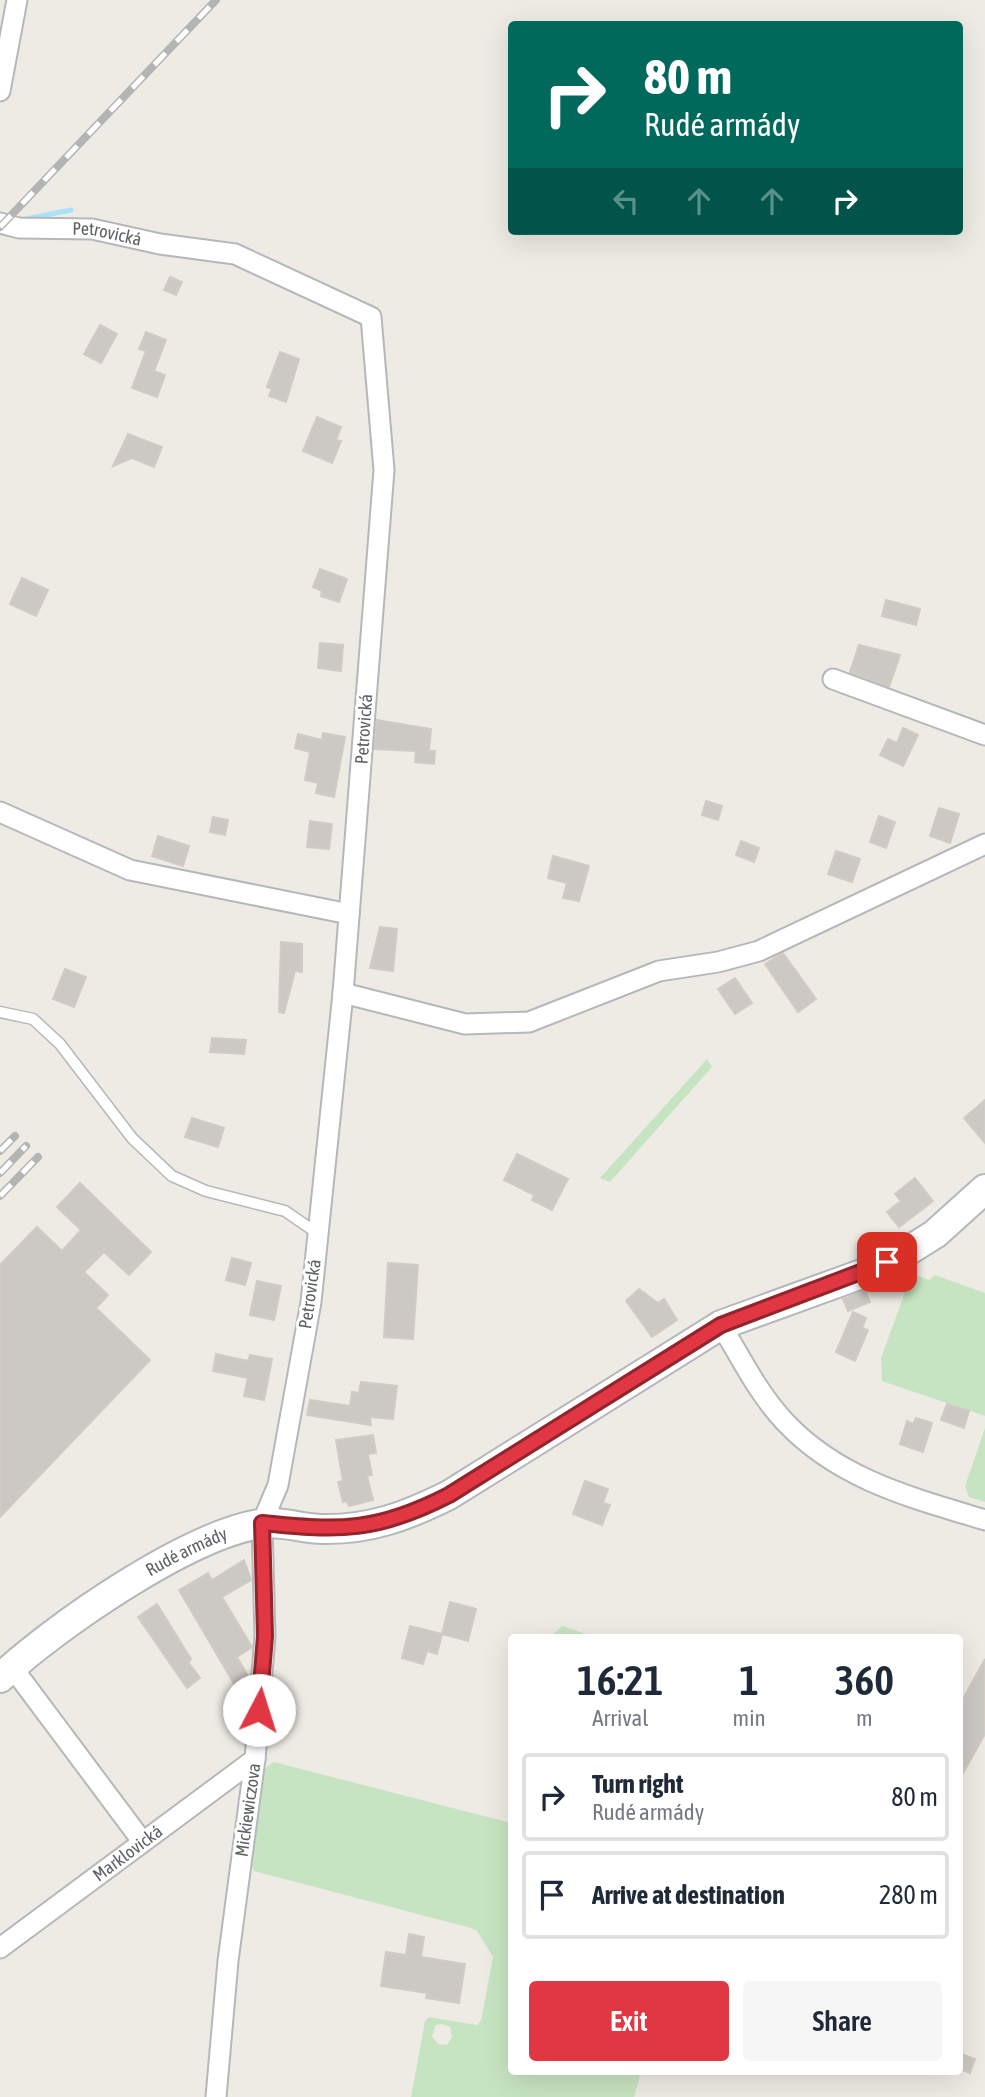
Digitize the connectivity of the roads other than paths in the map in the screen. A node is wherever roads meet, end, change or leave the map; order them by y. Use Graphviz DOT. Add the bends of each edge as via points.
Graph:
graph roads {
  1 [pos="17,0"];
  2 [pos="0,91"];
  3 [pos="0,223"];
  4 [pos="833,679"];
  5 [pos="985,735"];
  6 [pos="0,812"];
  7 [pos="985,844"];
  8 [pos="349,914"];
  9 [pos="343,993"];
  10 [pos="0,1012"];
  11 [pos="980,1197"];
  12 [pos="318,1234"];
  13 [pos="721,1325"];
  14 [pos="985,1520"];
  15 [pos="262,1523"];
  16 [pos="6,1672"];
  17 [pos="255,1759"];
  18 [pos="142,1841"];
  19 [pos="0,1948"];
  20 [pos="216,2097"];
  1 -- 2 [label="street"];
  3 -- 8 [label="street, Petrovická" via="19,228 92,229 235,254 371,317 384,470"];
  4 -- 5 [label="street"];
  6 -- 8 [label="street" via="130,870"];
  7 -- 9 [label="street" via="759,951 659,971 529,1021 465,1024"];
  8 -- 9 [label="street, Petrovická"];
  9 -- 12 [label="street, Petrovická"];
  10 -- 12 [label="lane" via="33,1019 51,1035 132,1138 172,1176 206,1191 285,1211"];
  11 -- 13 [label="main road, Rudé armády" via="935,1234 870,1270"];
  12 -- 15 [label="street, Petrovická" via="311,1302 278,1485"];
  13 -- 14 [label="street" via="762,1393 786,1423 820,1453 855,1477"];
  13 -- 15 [label="main road, Rudé armády" via="410,1515 369,1527 321,1529"];
  15 -- 16 [label="main road, Rudé armády" via="229,1531 128,1582"];
  15 -- 17 [label="street, Mickiewiczova" via="265,1636"];
  16 -- 18 [label="street"];
  17 -- 18 [label="street, Marklovická"];
  17 -- 20 [label="street, Mickiewiczova" via="228,1961"];
  18 -- 19 [label="street, Marklovická"];
}
